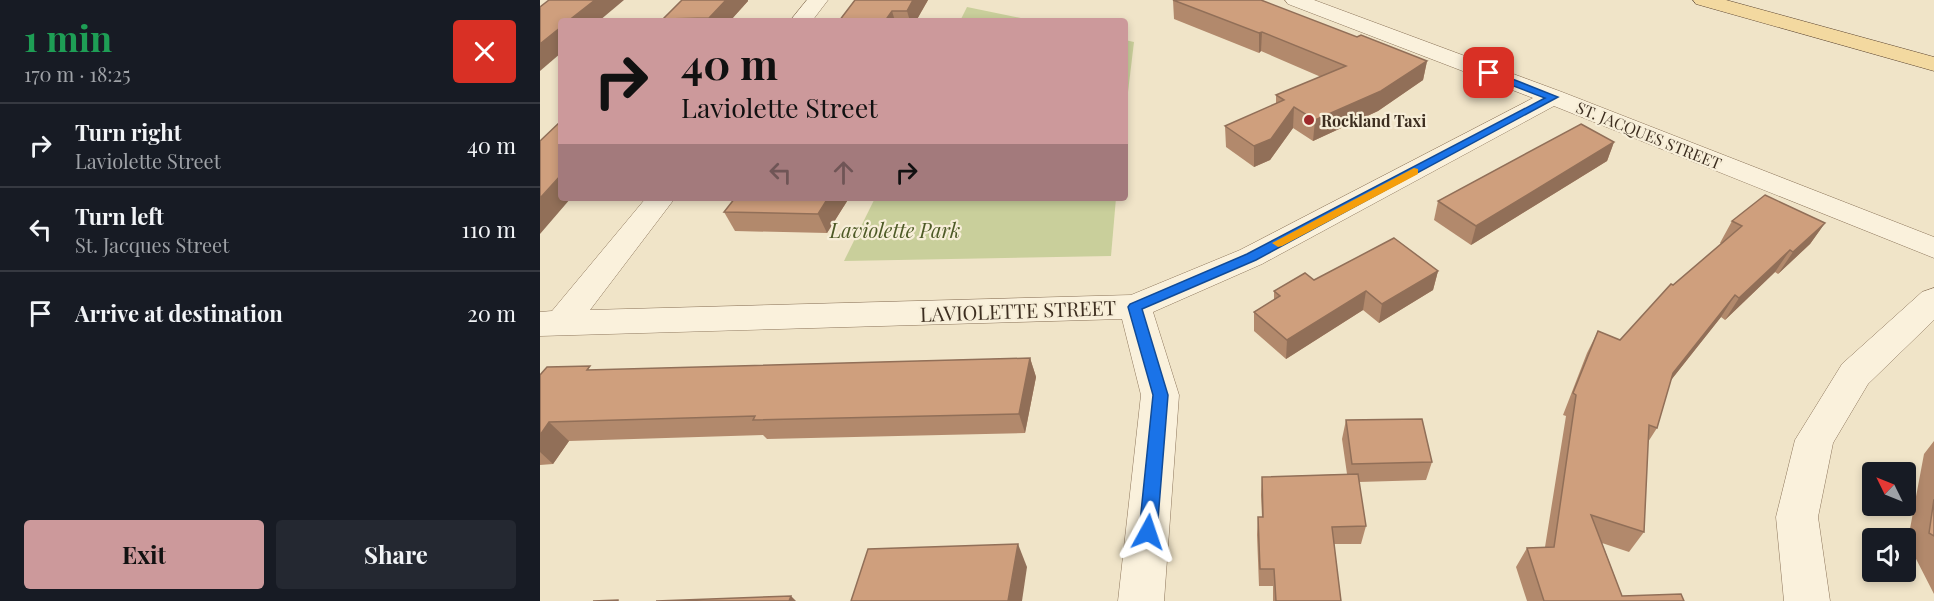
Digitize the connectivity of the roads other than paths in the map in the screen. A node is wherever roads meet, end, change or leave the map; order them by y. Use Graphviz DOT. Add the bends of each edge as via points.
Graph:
graph roads {
  1 [pos="818,0"];
  2 [pos="1295,0"];
  3 [pos="1703,0"];
  4 [pos="803,18"];
  5 [pos="1829,36"];
  6 [pos="1934,54"];
  7 [pos="1934,64"];
  8 [pos="1553,97"];
  9 [pos="658,201"];
  10 [pos="1934,248"];
  11 [pos="1934,300"];
  12 [pos="1135,307"];
  13 [pos="551,324"];
  14 [pos="1141,601"];
  15 [pos="1807,601"];
  1 -- 4 [label="street"];
  2 -- 8 [label="street, ST. JACQUES STREET"];
  3 -- 5 [label="main road"];
  5 -- 6 [label="main road"];
  5 -- 7 [label="main road"];
  8 -- 10 [label="street, ST. JACQUES STREET"];
  8 -- 12 [label="street, LAVIOLETTE STREET" via="1251,257"];
  9 -- 13 [label="street"];
  11 -- 15 [label="street" via="1855,374 1814,440 1797,517"];
  12 -- 13 [label="street, LAVIOLETTE STREET"];
  12 -- 14 [label="street" via="1160,395"];
}
